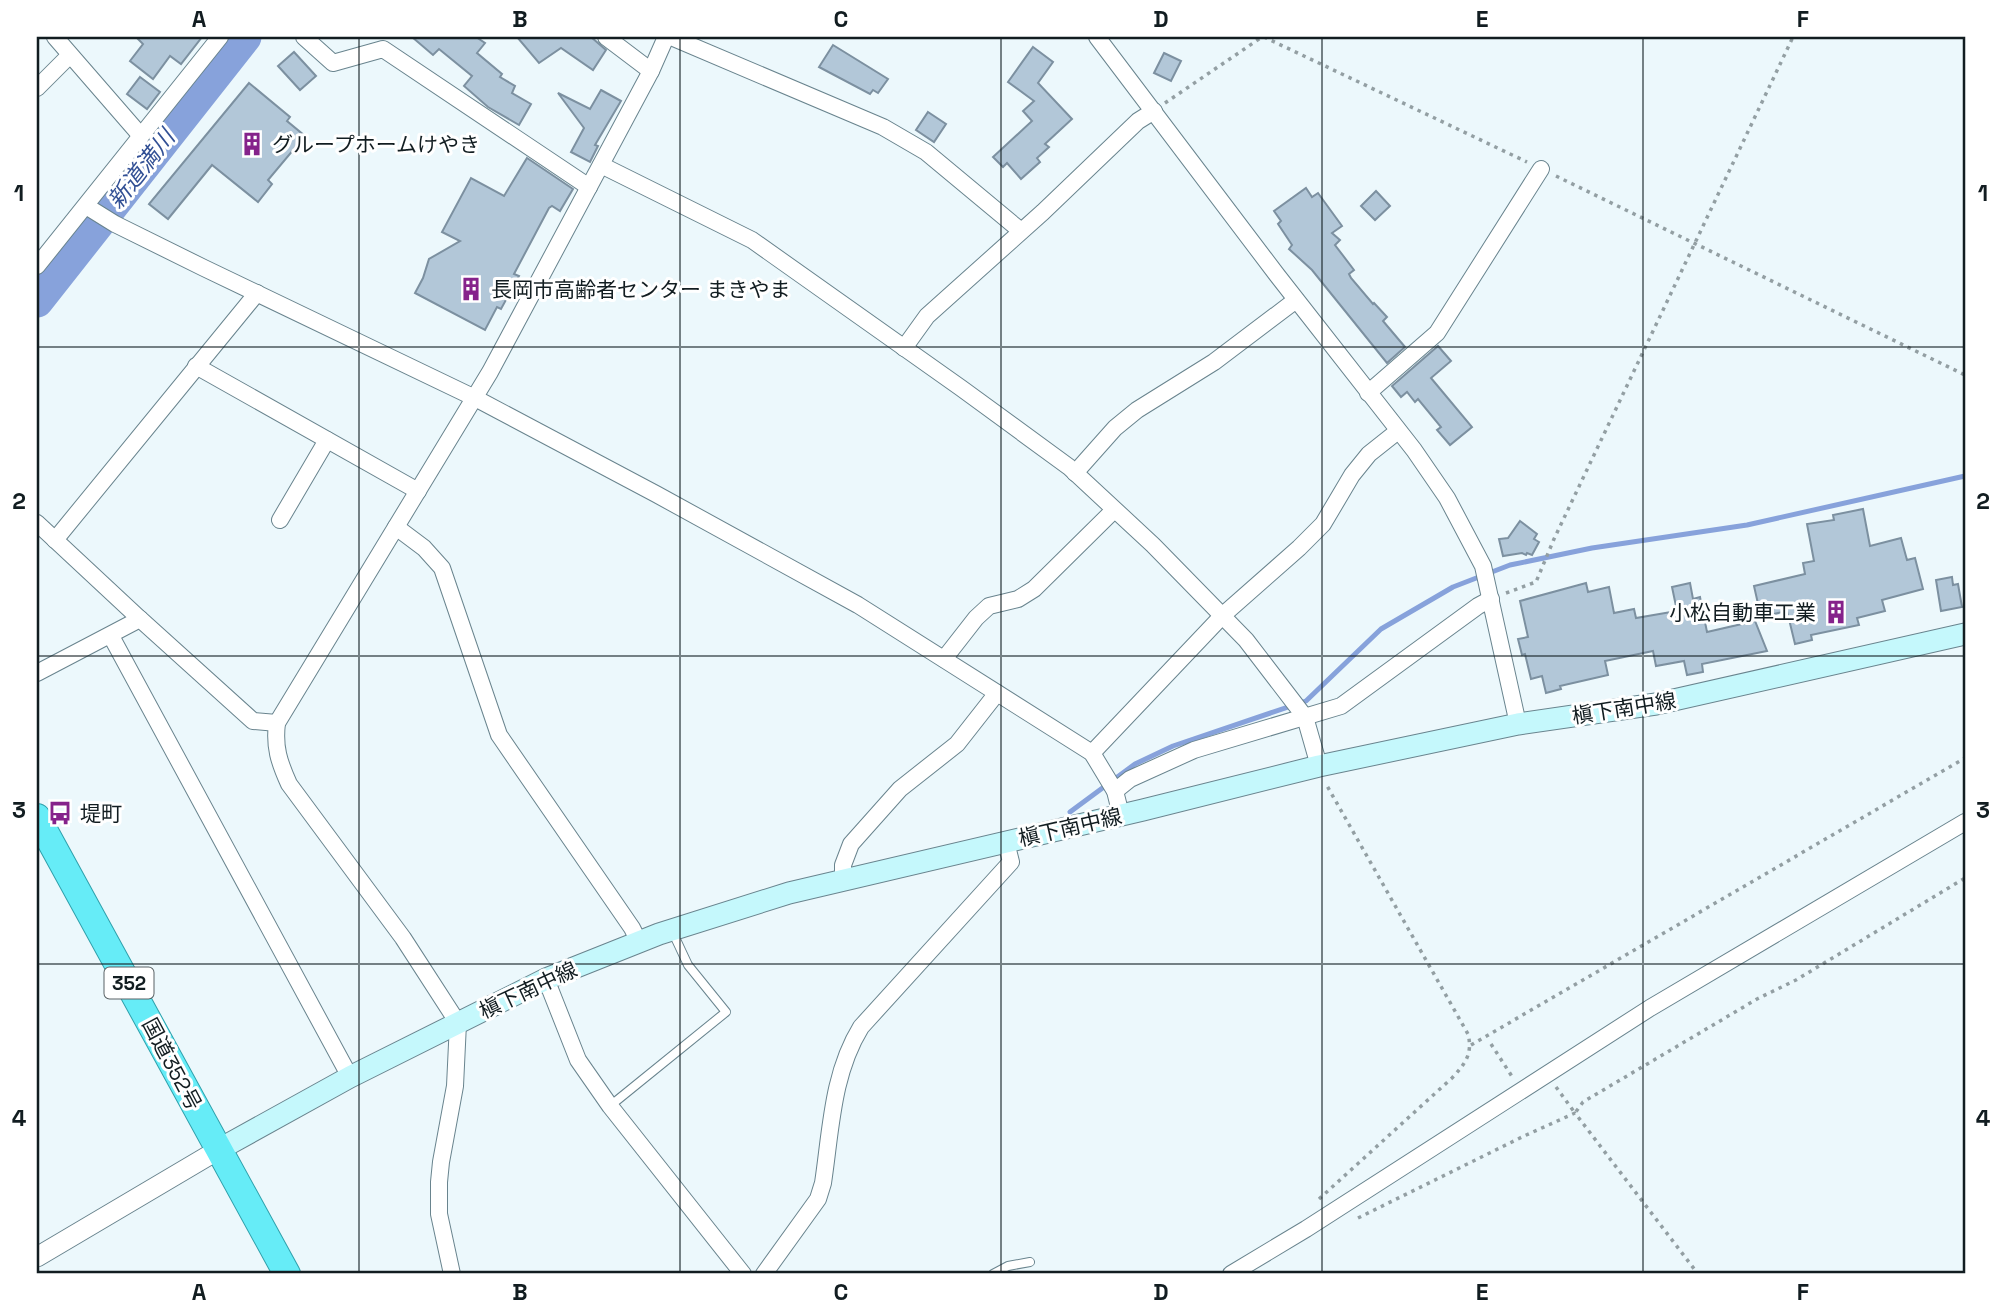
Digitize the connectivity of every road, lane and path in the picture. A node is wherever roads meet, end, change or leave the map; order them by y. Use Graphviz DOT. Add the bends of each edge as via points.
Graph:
graph roads {
  1 [pos="55,37"];
  2 [pos="220,37"];
  3 [pos="304,37"];
  4 [pos="606,37"];
  5 [pos="668,37"];
  6 [pos="1097,37"];
  7 [pos="1263,37"];
  8 [pos="1793,37"];
  9 [pos="69,55"];
  10 [pos="651,71"];
  11 [pos="37,88"];
  12 [pos="1154,111"];
  13 [pos="141,136"];
  14 [pos="601,165"];
  15 [pos="1541,169"];
  16 [pos="589,187"];
  17 [pos="88,208"];
  18 [pos="1021,232"];
  19 [pos="1694,244"];
  20 [pos="37,266"];
  21 [pos="257,293"];
  22 [pos="1297,300"];
  23 [pos="904,348"];
  24 [pos="196,366"];
  25 [pos="1965,375"];
  26 [pos="1368,393"];
  27 [pos="475,398"];
  28 [pos="1398,431"];
  29 [pos="327,440"];
  30 [pos="1075,473"];
  31 [pos="418,491"];
  32 [pos="1114,510"];
  33 [pos="280,520"];
  34 [pos="37,523"];
  35 [pos="396,527"];
  36 [pos="55,540"];
  37 [pos="1491,600"];
  38 [pos="1223,615"];
  39 [pos="140,619"];
  40 [pos="1965,634"];
  41 [pos="111,636"];
  42 [pos="944,659"];
  43 [pos="37,673"];
  44 [pos="997,693"];
  45 [pos="1305,717"];
  46 [pos="276,723"];
  47 [pos="1518,723"];
  48 [pos="1092,753"];
  49 [pos="1965,758"];
  50 [pos="1319,766"];
  51 [pos="1115,791"];
  52 [pos="1121,816"];
  53 [pos="37,817"];
  54 [pos="1965,822"];
  55 [pos="1006,842"];
  56 [pos="1965,878"];
  57 [pos="843,880"];
  58 [pos="671,930"];
  59 [pos="639,942"];
  60 [pos="546,979"];
  61 [pos="458,1023"];
  62 [pos="1491,1044"];
  63 [pos="1471,1045"];
  64 [pos="350,1077"];
  65 [pos="1515,1080"];
  66 [pos="1553,1082"];
  67 [pos="610,1106"];
  68 [pos="1575,1113"];
  69 [pos="218,1150"];
  70 [pos="1348,1223"];
  71 [pos="1306,1229"];
  72 [pos="37,1257"];
  73 [pos="1030,1262"];
  74 [pos="287,1274"];
  75 [pos="452,1274"];
  76 [pos="743,1274"];
  77 [pos="764,1274"];
  78 [pos="993,1274"];
  79 [pos="1230,1274"];
  80 [pos="1698,1274"];
  1 -- 9 [label="street"];
  2 -- 13 [label="street"];
  3 -- 16 [label="street" via="333,63 383,49"];
  4 -- 10 [label="street"];
  5 -- 10 [label="street"];
  5 -- 18 [label="street" via="883,127 926,152"];
  6 -- 12 [label="street"];
  7 -- 12 [label="path"];
  7 -- 15 [label="path"];
  8 -- 19 [label="path"];
  9 -- 11 [label="street"];
  9 -- 13 [label="street"];
  10 -- 14 [label="street"];
  12 -- 18 [label="street"];
  12 -- 22 [label="street"];
  13 -- 17 [label="street"];
  14 -- 16 [label="street"];
  14 -- 23 [label="street" via="752,240"];
  15 -- 19 [label="path"];
  15 -- 26 [label="street" via="1437,333"];
  16 -- 27 [label="street"];
  17 -- 20 [label="street"];
  17 -- 21 [label="street"];
  18 -- 23 [label="street" via="928,316"];
  19 -- 25 [label="path"];
  19 -- 37 [label="path" via="1536,582"];
  21 -- 24 [label="street"];
  21 -- 27 [label="street"];
  22 -- 26 [label="street"];
  22 -- 30 [label="street" via="1214,362 1137,410"];
  23 -- 30 [label="street"];
  24 -- 29 [label="street"];
  24 -- 36 [label="street"];
  26 -- 28 [label="street"];
  27 -- 31 [label="street"];
  27 -- 42 [label="street" via="858,605"];
  28 -- 37 [label="street" via="1461,521 1483,566"];
  28 -- 38 [label="street" via="1352,475 1323,524"];
  29 -- 31 [label="street"];
  29 -- 33 [label="street"];
  30 -- 32 [label="street"];
  31 -- 35 [label="street"];
  32 -- 38 [label="street"];
  32 -- 42 [label="street" via="1034,589 1018,599 989,606"];
  34 -- 36 [label="street"];
  35 -- 46 [label="street"];
  35 -- 59 [label="street" via="442,568 499,735"];
  36 -- 39 [label="street"];
  37 -- 45 [label="street" via="1352,699"];
  37 -- 47 [label="street"];
  38 -- 45 [label="street"];
  38 -- 48 [label="street"];
  39 -- 41 [label="street"];
  39 -- 46 [label="street" via="253,721"];
  40 -- 47 [label="main road, 槇下南中線" via="1656,704"];
  41 -- 43 [label="street"];
  41 -- 64 [label="street"];
  42 -- 44 [label="street"];
  44 -- 48 [label="street"];
  44 -- 57 [label="street" via="957,744 900,789 851,845"];
  45 -- 50 [label="street"];
  45 -- 51 [label="street" via="1194,750 1130,779"];
  46 -- 61 [label="street" via="276,755 289,784 403,938"];
  47 -- 50 [label="main road, 槇下南中線"];
  48 -- 51 [label="street"];
  49 -- 63 [label="path"];
  50 -- 52 [label="main road, 槇下南中線"];
  50 -- 63 [label="path"];
  51 -- 52 [label="street"];
  52 -- 55 [label="main road, 槇下南中線"];
  53 -- 69 [label="highway, 国道352号 / 352"];
  54 -- 71 [label="street" via="1650,1008"];
  55 -- 57 [label="main road, 槇下南中線"];
  55 -- 77 [label="street" via="1011,862 861,1027 850,1046 840,1070 818,1199"];
  56 -- 68 [label="path" via="1583,1102"];
  57 -- 58 [label="main road, 槇下南中線"];
  58 -- 59 [label="main road, 槇下南中線"];
  58 -- 67 [label="lane" via="688,965 726,1012"];
  59 -- 60 [label="main road, 槇下南中線"];
  60 -- 61 [label="main road, 槇下南中線"];
  60 -- 67 [label="street" via="578,1060"];
  61 -- 64 [label="main road, 槇下南中線"];
  61 -- 75 [label="street" via="455,1086 441,1162 439,1203"];
  62 -- 65 [label="path"];
  63 -- 71 [label="path" via="1465,1065 1309,1208 1303,1217"];
  64 -- 69 [label="main road, 槇下南中線"];
  66 -- 68 [label="path"];
  67 -- 76 [label="street"];
  68 -- 70 [label="path"];
  68 -- 80 [label="path"];
  69 -- 72 [label="street"];
  69 -- 74 [label="highway, 国道352号 / 352"];
  71 -- 79 [label="street"];
  73 -- 78 [label="lane"];
}
